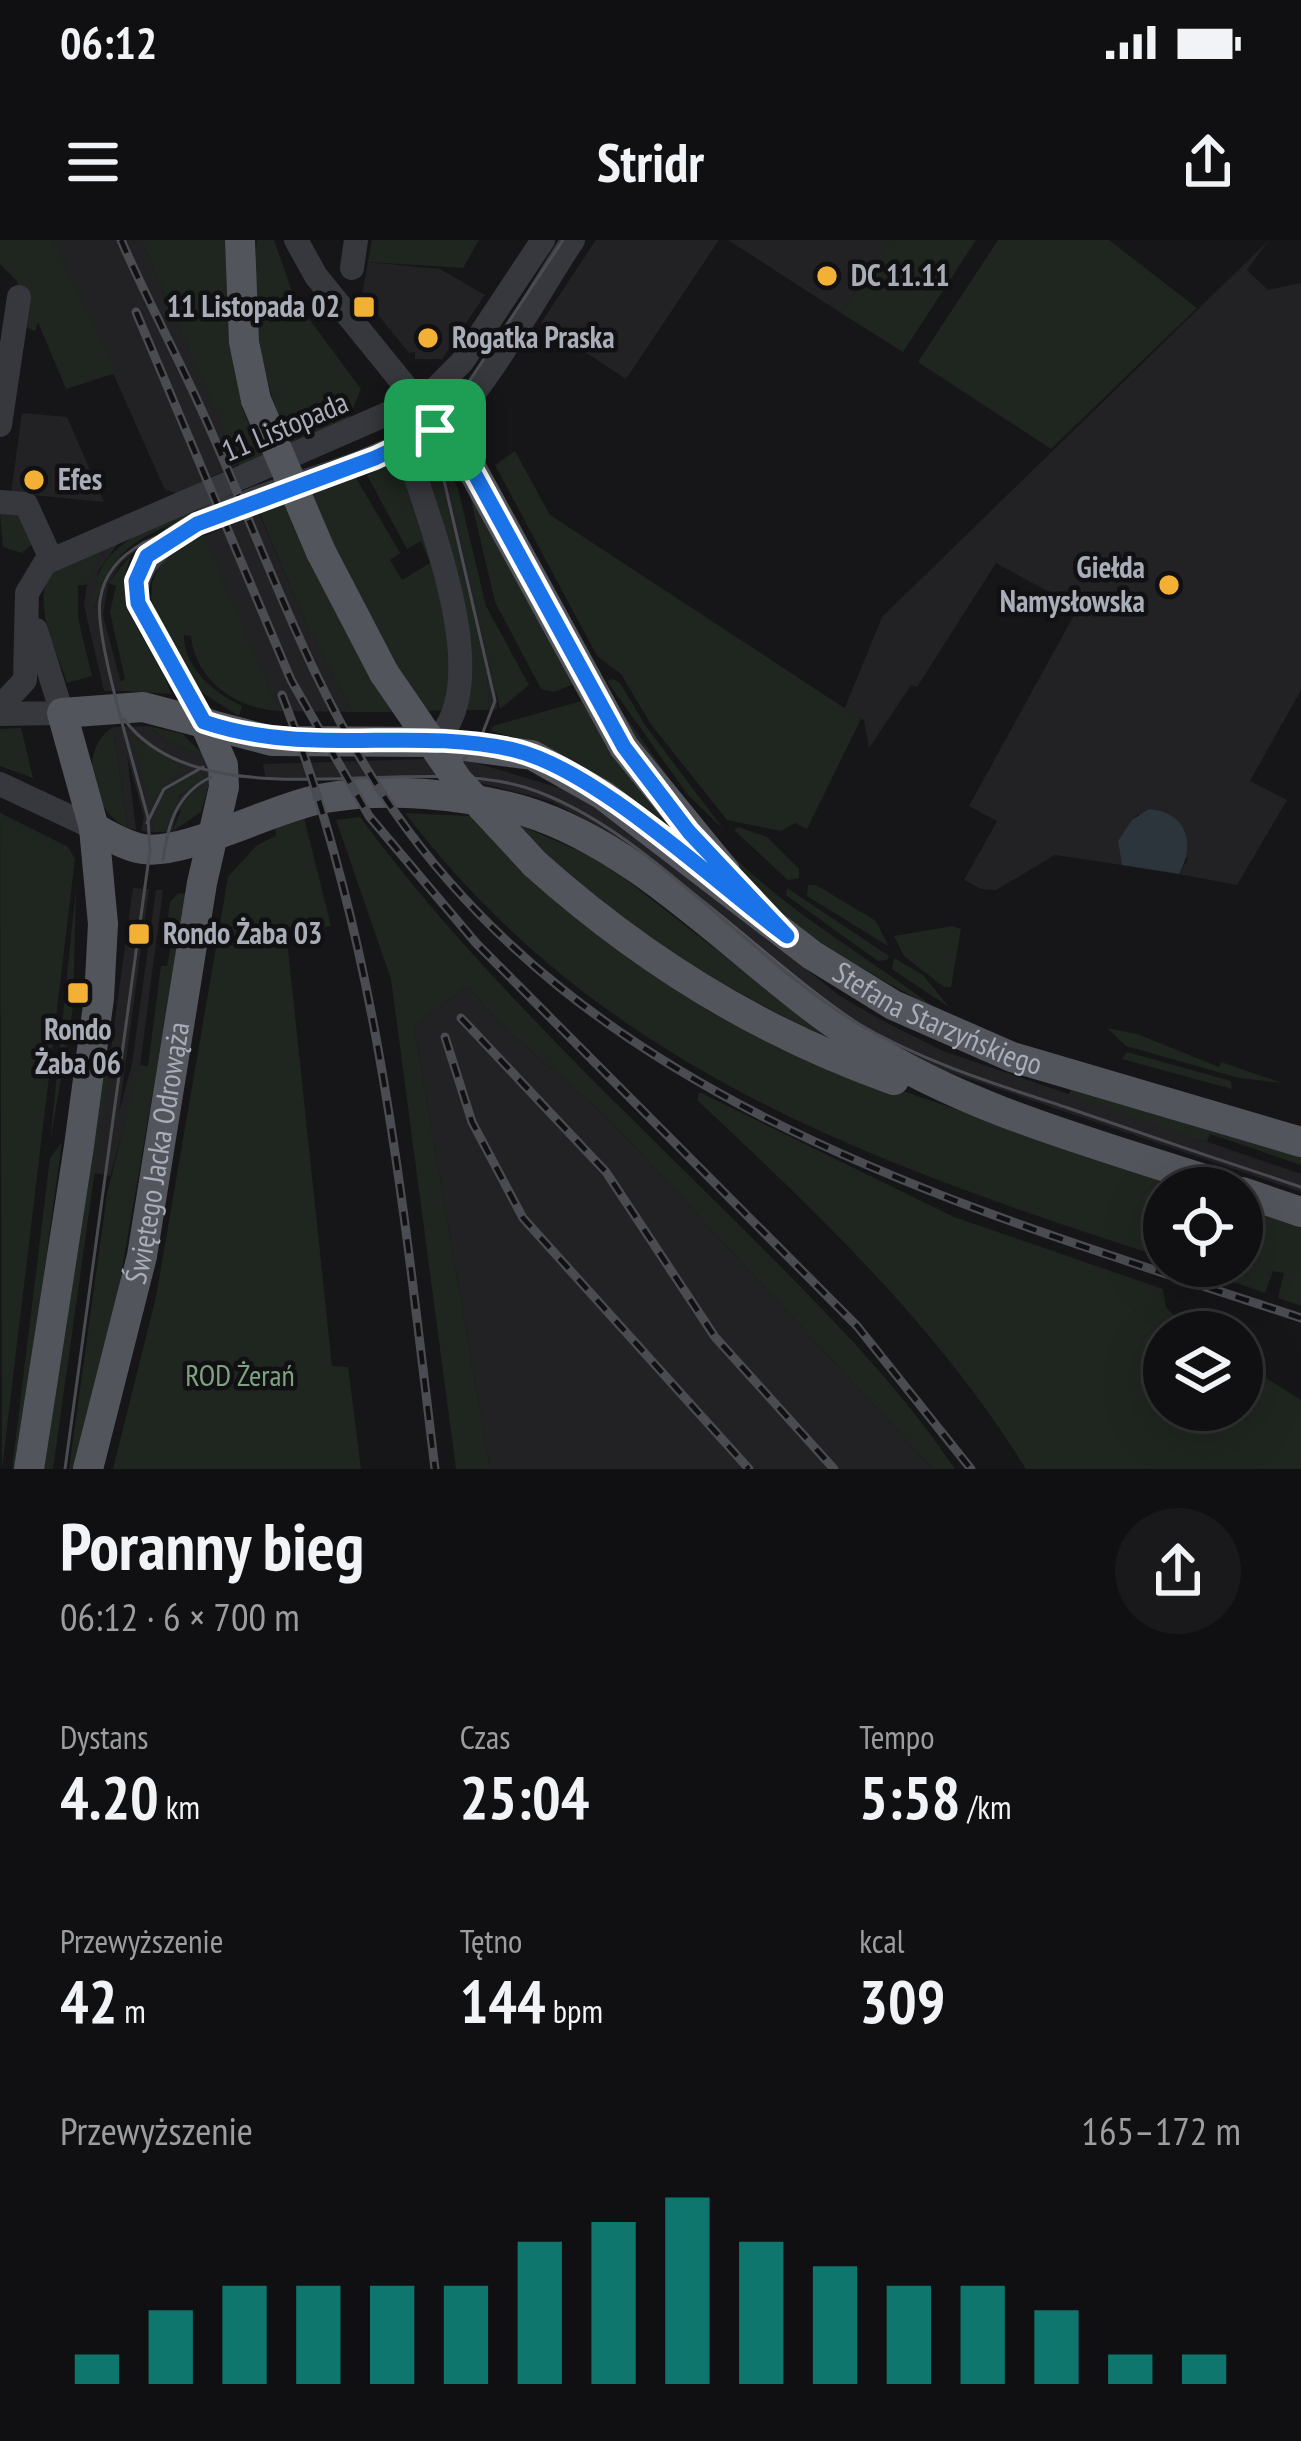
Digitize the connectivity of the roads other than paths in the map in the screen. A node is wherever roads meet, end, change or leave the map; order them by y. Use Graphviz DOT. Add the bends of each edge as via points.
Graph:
graph roads {
  1 [pos="241,240"];
  2 [pos="296,240"];
  3 [pos="356,240"];
  4 [pos="543,240"];
  5 [pos="573,240"];
  6 [pos="352,268"];
  7 [pos="19,297"];
  8 [pos="415,403"];
  9 [pos="0,425"];
  10 [pos="443,426"];
  11 [pos="405,444"];
  12 [pos="0,502"];
  13 [pos="51,559"];
  14 [pos="27,599"];
  15 [pos="0,711"];
  16 [pos="62,713"];
  17 [pos="204,722"];
  18 [pos="434,742"];
  19 [pos="0,784"];
  20 [pos="94,828"];
  21 [pos="212,832"];
  22 [pos="787,936"];
  23 [pos="986,1105"];
  24 [pos="1301,1142"];
  25 [pos="1169,1167"];
  26 [pos="1263,1199"];
  27 [pos="1301,1212"];
  28 [pos="28,1469"];
  29 [pos="88,1469"];
  1 -- 23 [label="main road, bridge" via="244,342 256,400 383,673 458,781 535,864 632,945 730,1006 887,1078"];
  2 -- 8 [label="street"];
  3 -- 6 [label="street"];
  4 -- 8 [label="street, 11 Listopada" via="454,374"];
  5 -- 10 [label="street, 11 Listopada"];
  7 -- 9 [label="street"];
  8 -- 10 [label="street"];
  8 -- 13 [label="street, 11 Listopada"];
  10 -- 11 [label="street, 11 Listopada"];
  10 -- 22 [label="main road" via="624,747 689,832"];
  11 -- 17 [label="street, 11 Listopada" via="160,543 142,563 136,581 145,620"];
  11 -- 18 [label="street" via="454,616 461,673 454,717"];
  12 -- 13 [label="street" via="26,504"];
  13 -- 14 [label="street" via="30,580"];
  14 -- 15 [label="street" via="28,672"];
  14 -- 16 [label="street"];
  15 -- 16 [label="street"];
  16 -- 17 [label="main road" via="143,707"];
  16 -- 20 [label="main road"];
  17 -- 18 [label="main road, Stefana Starzyńskiego" via="285,742"];
  17 -- 21 [label="main road" via="224,774"];
  18 -- 22 [label="main road, Stefana Starzyńskiego" via="511,749 556,766"];
  19 -- 20 [label="street"];
  20 -- 21 [label="main road" via="150,850"];
  20 -- 28 [label="main road" via="102,884 99,998"];
  21 -- 23 [label="main road, Stefana Starzyńskiego" via="350,796 452,797 545,818 630,866 859,1041"];
  21 -- 29 [label="main road, Świętego Jacka Odrowąża" via="142,1256"];
  22 -- 24 [label="main road, Stefana Starzyńskiego" via="893,1004 970,1040"];
  23 -- 25 [label="main road, Stefana Starzyńskiego"];
  26 -- 27 [label="main road"];
}
